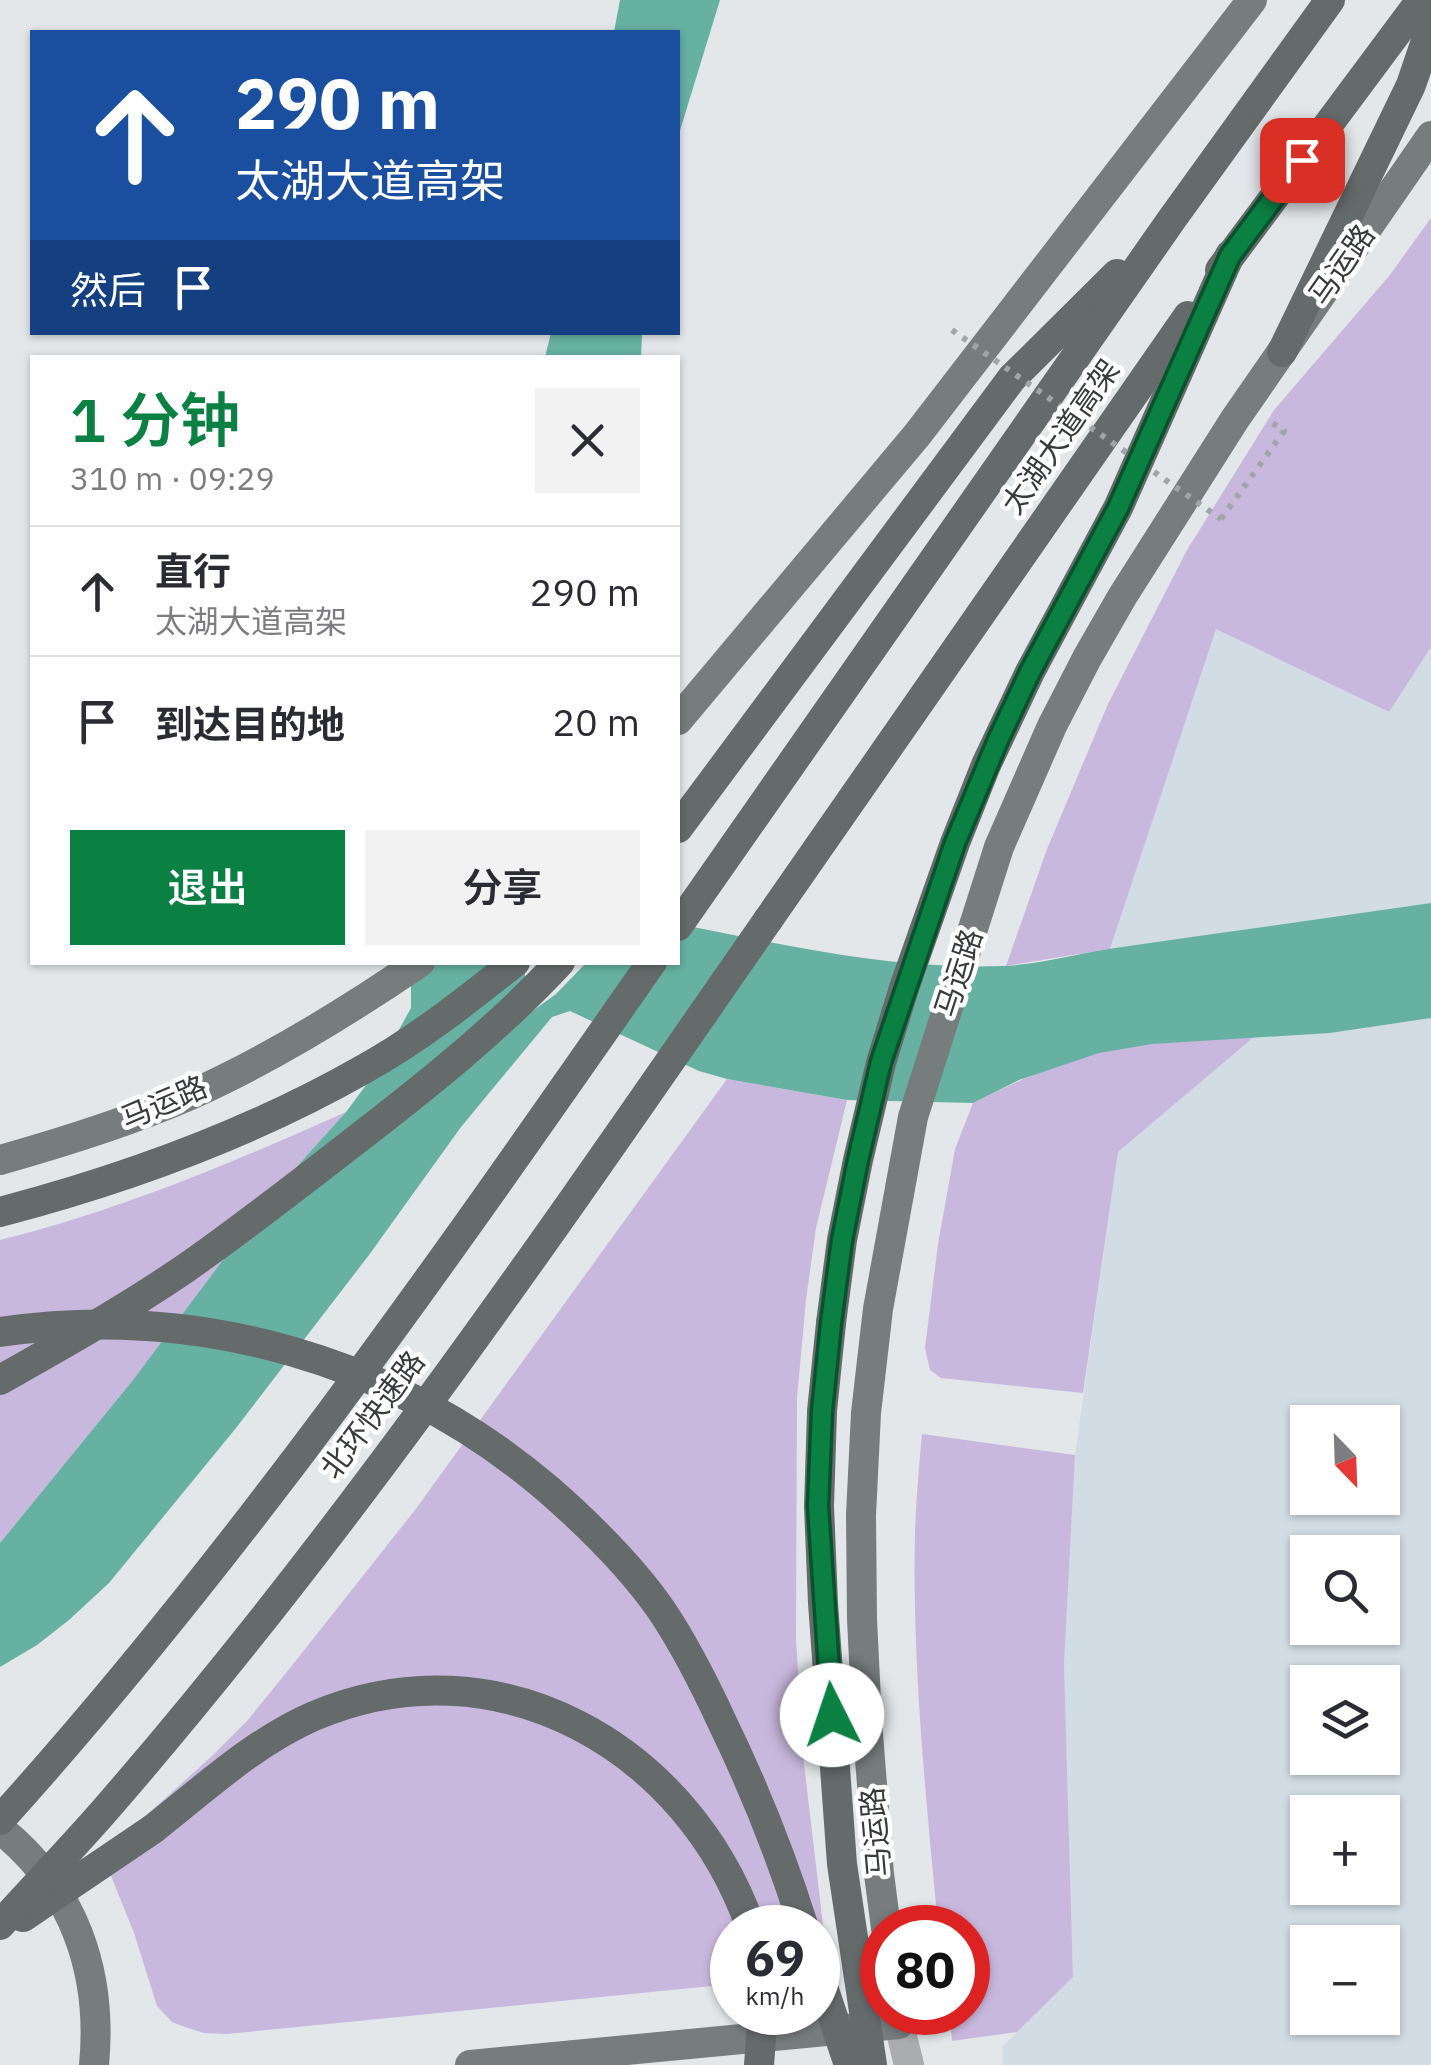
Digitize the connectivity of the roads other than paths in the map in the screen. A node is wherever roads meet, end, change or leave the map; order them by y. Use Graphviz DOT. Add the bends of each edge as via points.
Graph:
graph roads {
  1 [pos="1252,0"];
  2 [pos="1330,0"];
  3 [pos="1421,0"];
  4 [pos="1431,26"];
  5 [pos="1431,136"];
  6 [pos="1172,219"];
  7 [pos="1230,256"];
  8 [pos="1282,352"];
  9 [pos="680,718"];
  10 [pos="753,726"];
  11 [pos="680,810"];
  12 [pos="680,825"];
  13 [pos="685,916"];
  14 [pos="768,920"];
  15 [pos="415,965"];
  16 [pos="511,965"];
  17 [pos="557,965"];
  18 [pos="650,965"];
  19 [pos="0,1160"];
  20 [pos="0,1212"];
  21 [pos="0,1332"];
  22 [pos="0,1380"];
  23 [pos="0,1820"];
  24 [pos="0,1829"];
  25 [pos="742,1905"];
  26 [pos="796,1905"];
  27 [pos="883,1905"];
  28 [pos="0,1929"];
  29 [pos="860,2022"];
  30 [pos="761,2035"];
  31 [pos="839,2035"];
  32 [pos="902,2035"];
  33 [pos="94,2065"];
  34 [pos="470,2065"];
  35 [pos="758,2065"];
  36 [pos="849,2065"];
  37 [pos="872,2065"];
  38 [pos="909,2065"];
  1 -- 9 [label="main road" via="917,435"];
  2 -- 6 [label="highway, 太湖大道高架"];
  3 -- 7 [label="highway, 太湖大道高架"];
  4 -- 8 [label="highway" via="1411,85"];
  5 -- 8 [label="main road, 马运路"];
  6 -- 10 [label="highway" via="1012,378"];
  6 -- 13 [label="highway, 太湖大道高架"];
  7 -- 14 [label="highway, 太湖大道高架"];
  7 -- 37 [label="highway, bridge" via="1118,508 986,764 881,1062 858,1160 822,1411 818,1506 841,1846"];
  8 -- 27 [label="main road, 马运路" via="1122,597 1052,726 1000,847 914,1117 878,1309 862,1514 867,1721"];
  10 -- 11 [label="highway"];
  10 -- 12 [label="highway"];
  14 -- 28 [label="highway, 北环快速路, bridge" via="397,1444 124,1788"];
  15 -- 19 [label="main road, 马运路" via="325,1024 189,1095"];
  16 -- 20 [label="highway" via="409,1042 322,1092 150,1167"];
  17 -- 22 [label="highway, bridge" via="452,1063 235,1234"];
  18 -- 23 [label="highway, 北环快速路" via="374,1355 218,1562"];
  21 -- 26 [label="highway, bridge" via="143,1325 284,1349 409,1395 520,1465 618,1557 677,1634 758,1800"];
  24 -- 33 [label="main road" via="49,1880 80,1938 96,2002"];
  25 -- 28 [label="highway, bridge" via="701,1830 620,1749 532,1706 462,1690 429,1690 340,1706 289,1728 153,1830"];
  29 -- 34 [label="main road"];
  30 -- 35 [label="highway, bridge"];
  31 -- 36 [label="highway, bridge"];
  32 -- 38 [label="street"];
}
